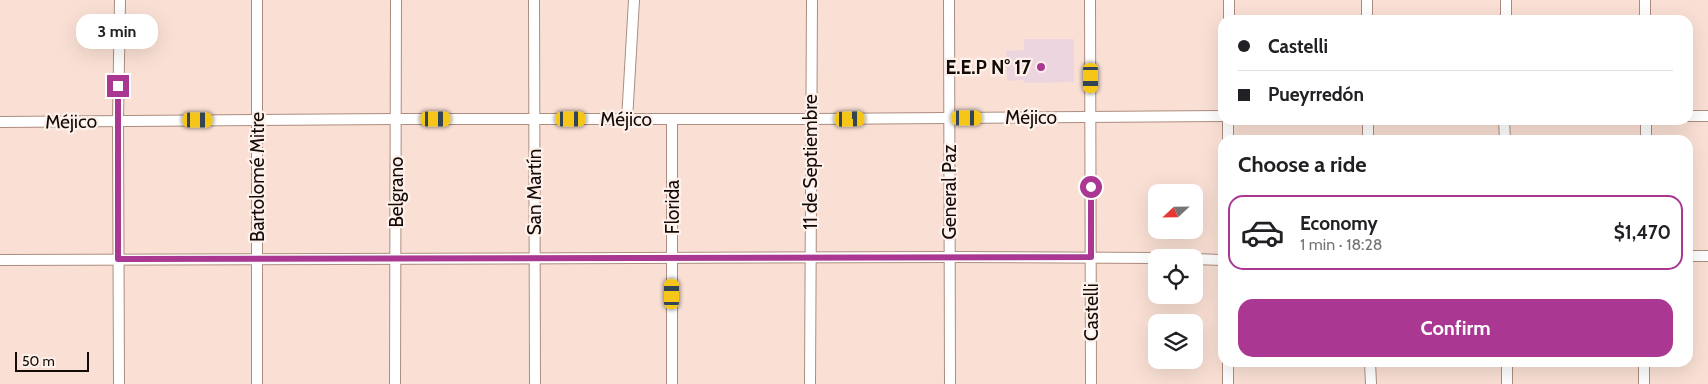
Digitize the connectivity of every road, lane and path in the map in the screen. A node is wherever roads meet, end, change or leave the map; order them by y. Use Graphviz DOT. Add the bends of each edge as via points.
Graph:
graph roads {
  1 [pos="120,0"];
  2 [pos="257,0"];
  3 [pos="396,0"];
  4 [pos="534,0"];
  5 [pos="634,0"];
  6 [pos="812,0"];
  7 [pos="949,0"];
  8 [pos="1090,0"];
  9 [pos="1229,0"];
  10 [pos="1367,0"];
  11 [pos="1506,0"];
  12 [pos="1645,0"];
  13 [pos="1229,15"];
  14 [pos="1367,15"];
  15 [pos="1506,15"];
  16 [pos="1645,15"];
  17 [pos="1091,116"];
  18 [pos="1218,116"];
  19 [pos="1693,116"];
  20 [pos="1708,116"];
  21 [pos="949,118"];
  22 [pos="396,119"];
  23 [pos="534,119"];
  24 [pos="672,119"];
  25 [pos="810,119"];
  26 [pos="118,120"];
  27 [pos="258,120"];
  28 [pos="627,120"];
  29 [pos="0,122"];
  30 [pos="1693,256"];
  31 [pos="1708,256"];
  32 [pos="949,257"];
  33 [pos="1091,257"];
  34 [pos="395,258"];
  35 [pos="534,258"];
  36 [pos="672,258"];
  37 [pos="810,258"];
  38 [pos="1148,258"];
  39 [pos="118,259"];
  40 [pos="257,259"];
  41 [pos="1203,259"];
  42 [pos="0,260"];
  43 [pos="1218,260"];
  44 [pos="1228,367"];
  45 [pos="1370,367"];
  46 [pos="1506,367"];
  47 [pos="1644,367"];
  48 [pos="118,384"];
  49 [pos="257,384"];
  50 [pos="395,384"];
  51 [pos="535,384"];
  52 [pos="672,384"];
  53 [pos="810,384"];
  54 [pos="950,384"];
  55 [pos="1091,384"];
  56 [pos="1228,384"];
  57 [pos="1371,384"];
  58 [pos="1507,384"];
  59 [pos="1644,384"];
  1 -- 26 [label="street"];
  2 -- 27 [label="street, Bartolomé Mitre"];
  3 -- 22 [label="street, Belgrano"];
  4 -- 23 [label="street, San Martín"];
  5 -- 28 [label="street"];
  6 -- 25 [label="street, 11 de Septiembre"];
  7 -- 21 [label="street, General Paz"];
  8 -- 17 [label="street, Castelli"];
  9 -- 13 [label="street"];
  10 -- 14 [label="street"];
  11 -- 15 [label="street"];
  12 -- 16 [label="street"];
  17 -- 18 [label="street, Méjico"];
  17 -- 21 [label="street, Méjico"];
  17 -- 33 [label="street, Castelli"];
  19 -- 20 [label="street"];
  21 -- 25 [label="street, Méjico"];
  21 -- 32 [label="street, General Paz"];
  22 -- 23 [label="street, Méjico"];
  22 -- 27 [label="street, Méjico"];
  22 -- 34 [label="street, Belgrano"];
  23 -- 28 [label="street, Méjico"];
  23 -- 35 [label="street, San Martín"];
  24 -- 25 [label="street, Méjico"];
  24 -- 28 [label="street, Méjico"];
  24 -- 36 [label="street, Florida"];
  25 -- 37 [label="street, 11 de Septiembre"];
  26 -- 27 [label="street, Méjico"];
  26 -- 29 [label="street, Méjico"];
  26 -- 39 [label="street"];
  27 -- 40 [label="street, Bartolomé Mitre"];
  30 -- 31 [label="street"];
  32 -- 33 [label="street"];
  32 -- 37 [label="street"];
  32 -- 54 [label="street, General Paz"];
  33 -- 38 [label="street"];
  33 -- 55 [label="street, Castelli"];
  34 -- 35 [label="street"];
  34 -- 40 [label="street"];
  34 -- 50 [label="street, Belgrano"];
  35 -- 36 [label="street"];
  35 -- 51 [label="street, San Martín"];
  36 -- 37 [label="street"];
  36 -- 52 [label="street, Florida"];
  37 -- 53 [label="street, 11 de Septiembre"];
  39 -- 40 [label="street"];
  39 -- 42 [label="street"];
  39 -- 48 [label="street"];
  40 -- 49 [label="street, Bartolomé Mitre"];
  41 -- 43 [label="street"];
  44 -- 56 [label="street"];
  45 -- 57 [label="street"];
  46 -- 58 [label="street"];
  47 -- 59 [label="street"];
}
